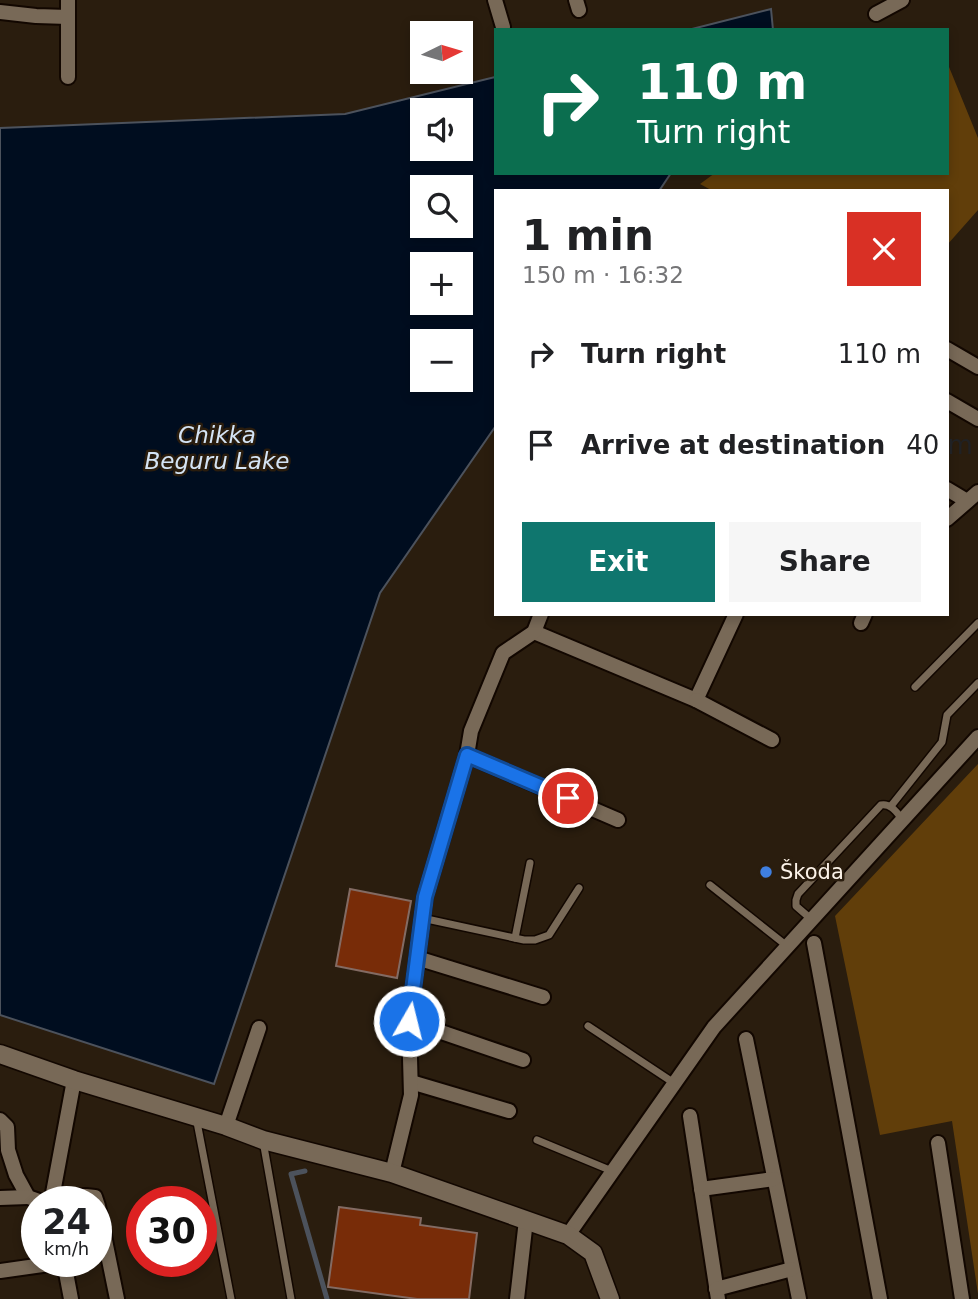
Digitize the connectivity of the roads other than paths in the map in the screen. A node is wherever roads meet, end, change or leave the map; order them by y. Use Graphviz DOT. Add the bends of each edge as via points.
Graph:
graph roads {
  1 [pos="68,0"];
  2 [pos="495,0"];
  3 [pos="902,0"];
  4 [pos="0,12"];
  5 [pos="876,14"];
  6 [pos="68,17"];
  7 [pos="503,27"];
  8 [pos="68,77"];
  9 [pos="949,350"];
  10 [pos="978,367"];
  11 [pos="949,402"];
  12 [pos="978,419"];
  13 [pos="949,490"];
  14 [pos="973,497"];
  15 [pos="949,517"];
  16 [pos="540,616"];
  17 [pos="735,616"];
  18 [pos="978,623"];
  19 [pos="534,632"];
  20 [pos="978,683"];
  21 [pos="915,687"];
  22 [pos="696,700"];
  23 [pos="978,737"];
  24 [pos="772,740"];
  25 [pos="467,755"];
  26 [pos="891,806"];
  27 [pos="618,820"];
  28 [pos="903,820"];
  29 [pos="530,863"];
  30 [pos="710,885"];
  31 [pos="579,888"];
  32 [pos="422,918"];
  33 [pos="812,920"];
  34 [pos="515,938"];
  35 [pos="814,943"];
  36 [pos="788,946"];
  37 [pos="417,958"];
  38 [pos="543,997"];
  39 [pos="409,1021"];
  40 [pos="588,1026"];
  41 [pos="259,1028"];
  42 [pos="746,1039"];
  43 [pos="0,1054"];
  44 [pos="523,1060"];
  45 [pos="74,1080"];
  46 [pos="411,1082"];
  47 [pos="674,1084"];
  48 [pos="509,1111"];
  49 [pos="690,1116"];
  50 [pos="195,1117"];
  51 [pos="0,1120"];
  52 [pos="226,1126"];
  53 [pos="263,1140"];
  54 [pos="537,1140"];
  55 [pos="938,1143"];
  56 [pos="4,1150"];
  57 [pos="612,1171"];
  58 [pos="392,1173"];
  59 [pos="774,1179"];
  60 [pos="25,1186"];
  61 [pos="701,1189"];
  62 [pos="0,1198"];
  63 [pos="21,1199"];
  64 [pos="526,1220"];
  65 [pos="568,1235"];
  66 [pos="792,1269"];
  67 [pos="0,1271"];
  68 [pos="717,1294"];
  69 [pos="71,1299"];
  70 [pos="117,1299"];
  71 [pos="231,1299"];
  72 [pos="291,1299"];
  73 [pos="517,1299"];
  74 [pos="610,1299"];
  75 [pos="799,1299"];
  76 [pos="880,1299"];
  77 [pos="962,1299"];
  1 -- 6 [label="street"];
  2 -- 7 [label="street"];
  3 -- 5 [label="street"];
  4 -- 6 [label="street"];
  6 -- 8 [label="street"];
  9 -- 10 [label="street"];
  11 -- 12 [label="street"];
  13 -- 14 [label="street"];
  14 -- 15 [label="street"];
  16 -- 19 [label="street"];
  17 -- 22 [label="street"];
  18 -- 21 [label="lane"];
  19 -- 22 [label="street"];
  19 -- 25 [label="street" via="503,653 471,732"];
  20 -- 26 [label="lane" via="947,715 942,742"];
  22 -- 24 [label="street"];
  23 -- 28 [label="street"];
  25 -- 27 [label="street"];
  25 -- 32 [label="street"];
  26 -- 28 [label="lane"];
  26 -- 33 [label="lane" via="881,805 798,894 796,906"];
  28 -- 33 [label="street"];
  29 -- 34 [label="lane"];
  30 -- 36 [label="lane"];
  31 -- 34 [label="lane" via="549,934 535,940"];
  32 -- 34 [label="lane"];
  32 -- 37 [label="street"];
  33 -- 36 [label="street"];
  35 -- 76 [label="street"];
  36 -- 47 [label="street" via="714,1027"];
  37 -- 38 [label="street"];
  37 -- 39 [label="street"];
  39 -- 44 [label="street"];
  39 -- 46 [label="street"];
  40 -- 47 [label="lane"];
  41 -- 52 [label="street"];
  42 -- 59 [label="street"];
  43 -- 45 [label="street"];
  45 -- 50 [label="street"];
  45 -- 70 [label="street" via="53,1192 57,1198 95,1198"];
  46 -- 48 [label="street"];
  46 -- 58 [label="street"];
  47 -- 57 [label="street"];
  49 -- 61 [label="street"];
  50 -- 52 [label="street"];
  50 -- 71 [label="lane"];
  51 -- 56 [label="street" via="7,1127"];
  52 -- 53 [label="street"];
  53 -- 58 [label="street"];
  53 -- 72 [label="lane"];
  54 -- 57 [label="lane"];
  55 -- 77 [label="street"];
  56 -- 60 [label="street"];
  57 -- 65 [label="street"];
  58 -- 64 [label="street"];
  59 -- 61 [label="street"];
  59 -- 66 [label="street"];
  61 -- 68 [label="street"];
  62 -- 63 [label="street"];
  64 -- 65 [label="street"];
  64 -- 73 [label="street"];
  65 -- 74 [label="street" via="593,1253"];
  66 -- 68 [label="street"];
  66 -- 75 [label="street"];
  67 -- 69 [label="street" via="64,1262"];
}
